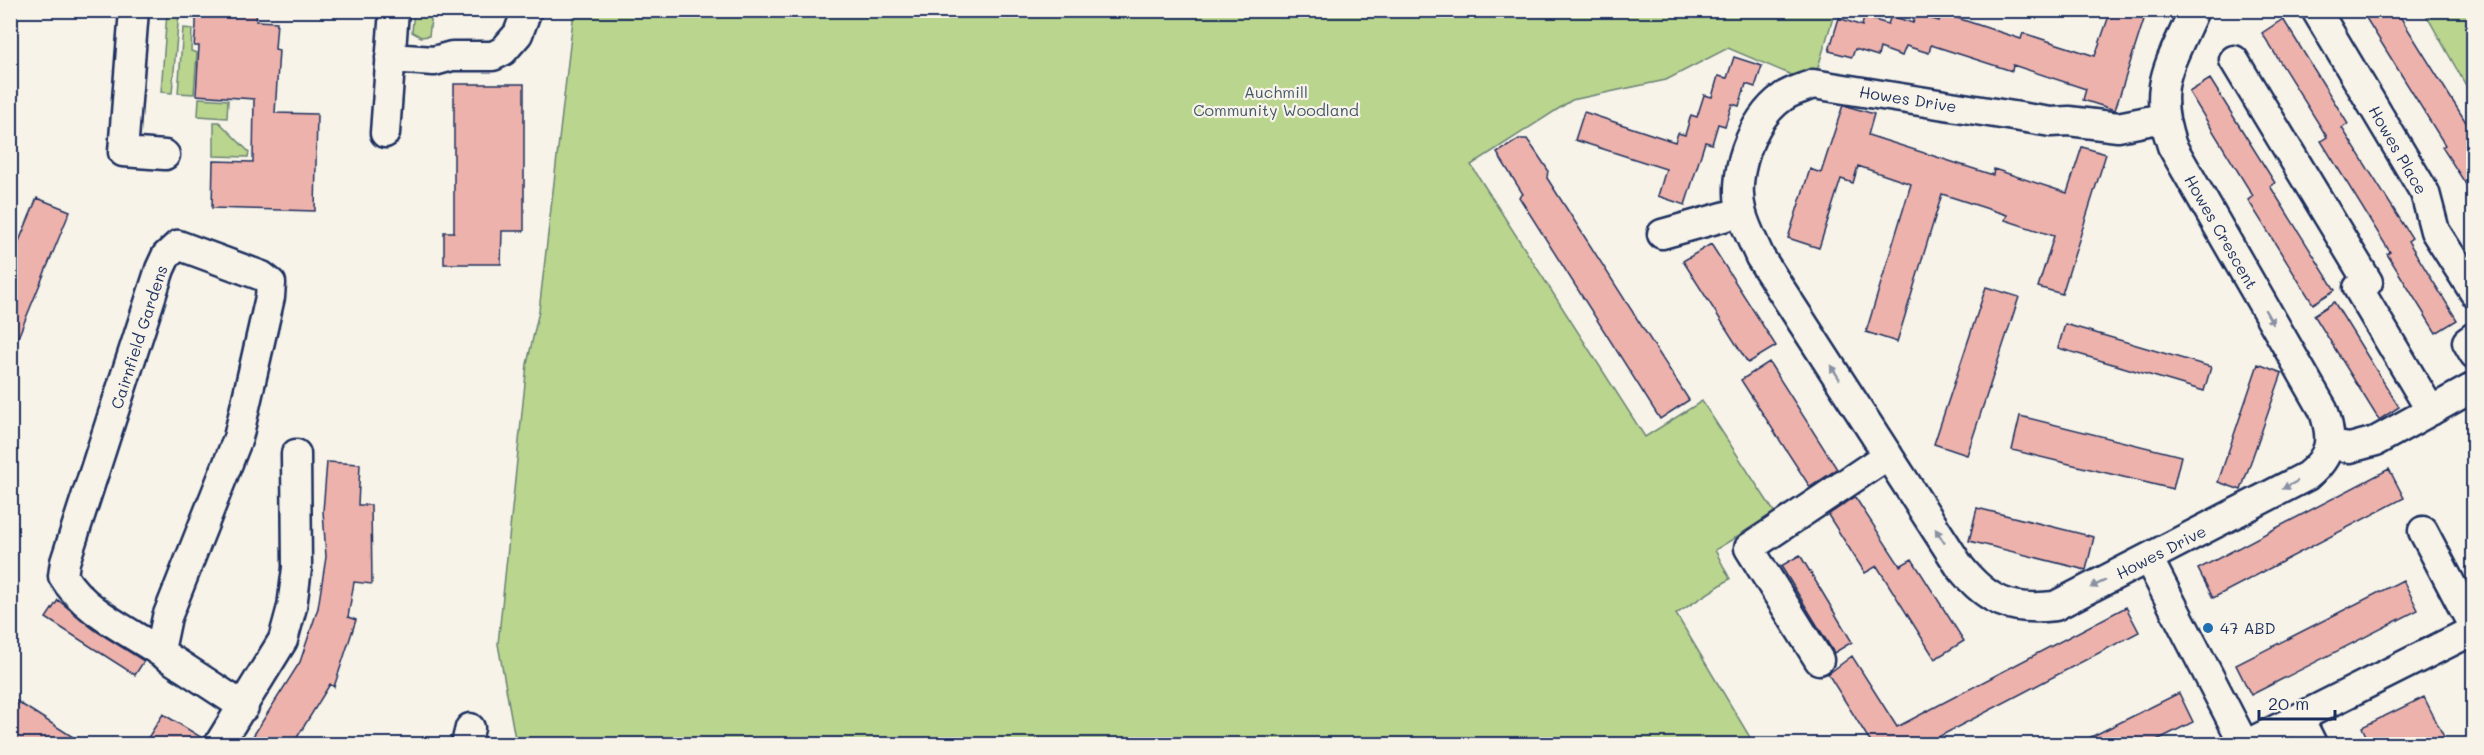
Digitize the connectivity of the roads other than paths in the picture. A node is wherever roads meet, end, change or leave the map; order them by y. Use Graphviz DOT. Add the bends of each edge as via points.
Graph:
graph roads {
  1 [pos="134,10"];
  2 [pos="394,10"];
  3 [pos="527,10"];
  4 [pos="2194,10"];
  5 [pos="2316,10"];
  6 [pos="390,58"];
  7 [pos="2234,60"];
  8 [pos="2163,118"];
  9 [pos="385,133"];
  10 [pos="165,155"];
  11 [pos="1741,212"];
  12 [pos="1662,234"];
  13 [pos="2474,292"];
  14 [pos="2474,337"];
  15 [pos="2474,354"];
  16 [pos="2470,396"];
  17 [pos="2431,411"];
  18 [pos="2330,445"];
  19 [pos="296,454"];
  20 [pos="1888,455"];
  21 [pos="2423,531"];
  22 [pos="2148,560"];
  23 [pos="2474,629"];
  24 [pos="157,650"];
  25 [pos="1819,660"];
  26 [pos="244,707"];
  27 [pos="2299,718"];
  28 [pos="219,744"];
  29 [pos="2245,744"];
  30 [pos="2312,744"];
  1 -- 10 [label="street" via="122,163"];
  2 -- 6 [label="street"];
  3 -- 6 [label="street" via="518,34 493,56 452,56 434,61"];
  4 -- 8 [label="street, Howes Crescent" via="2163,81"];
  5 -- 13 [label="street, Howes Place" via="2425,194 2435,231"];
  6 -- 9 [label="street"];
  7 -- 17 [label="street" via="2368,282 2358,288"];
  8 -- 11 [label="street, Howes Drive" via="2118,127 2069,120 2051,122 1813,84 1783,96 1761,120 1746,153 1739,185"];
  8 -- 18 [label="street, Howes Crescent, one-way" via="2172,146 2323,409 2330,428"];
  11 -- 12 [label="street"];
  20 -- 11 [label="street, Howes Drive, one-way" via="1760,257"];
  14 -- 15 [label="street" via="2467,342"];
  16 -- 17 [label="street"];
  17 -- 18 [label="street" via="2376,441 2350,448"];
  18 -- 22 [label="street, Howes Drive, one-way" via="2321,465 2307,476"];
  19 -- 26 [label="street" via="297,568 292,607 283,640"];
  22 -- 20 [label="street, Howes Drive, one-way" via="2055,606 2029,609 2005,604 1976,588"];
  20 -- 25 [label="street" via="1749,548"];
  21 -- 23 [label="street"];
  22 -- 29 [label="street"];
  23 -- 27 [label="street"];
  24 -- 24 [label="street, Cairnfield Gardens" via="238,438 271,283 262,276 178,245 160,269 63,576 77,596"];
  24 -- 26 [label="street, Cairnfield Gardens"];
  26 -- 28 [label="street"];
  27 -- 29 [label="street"];
  27 -- 30 [label="street"];
}
